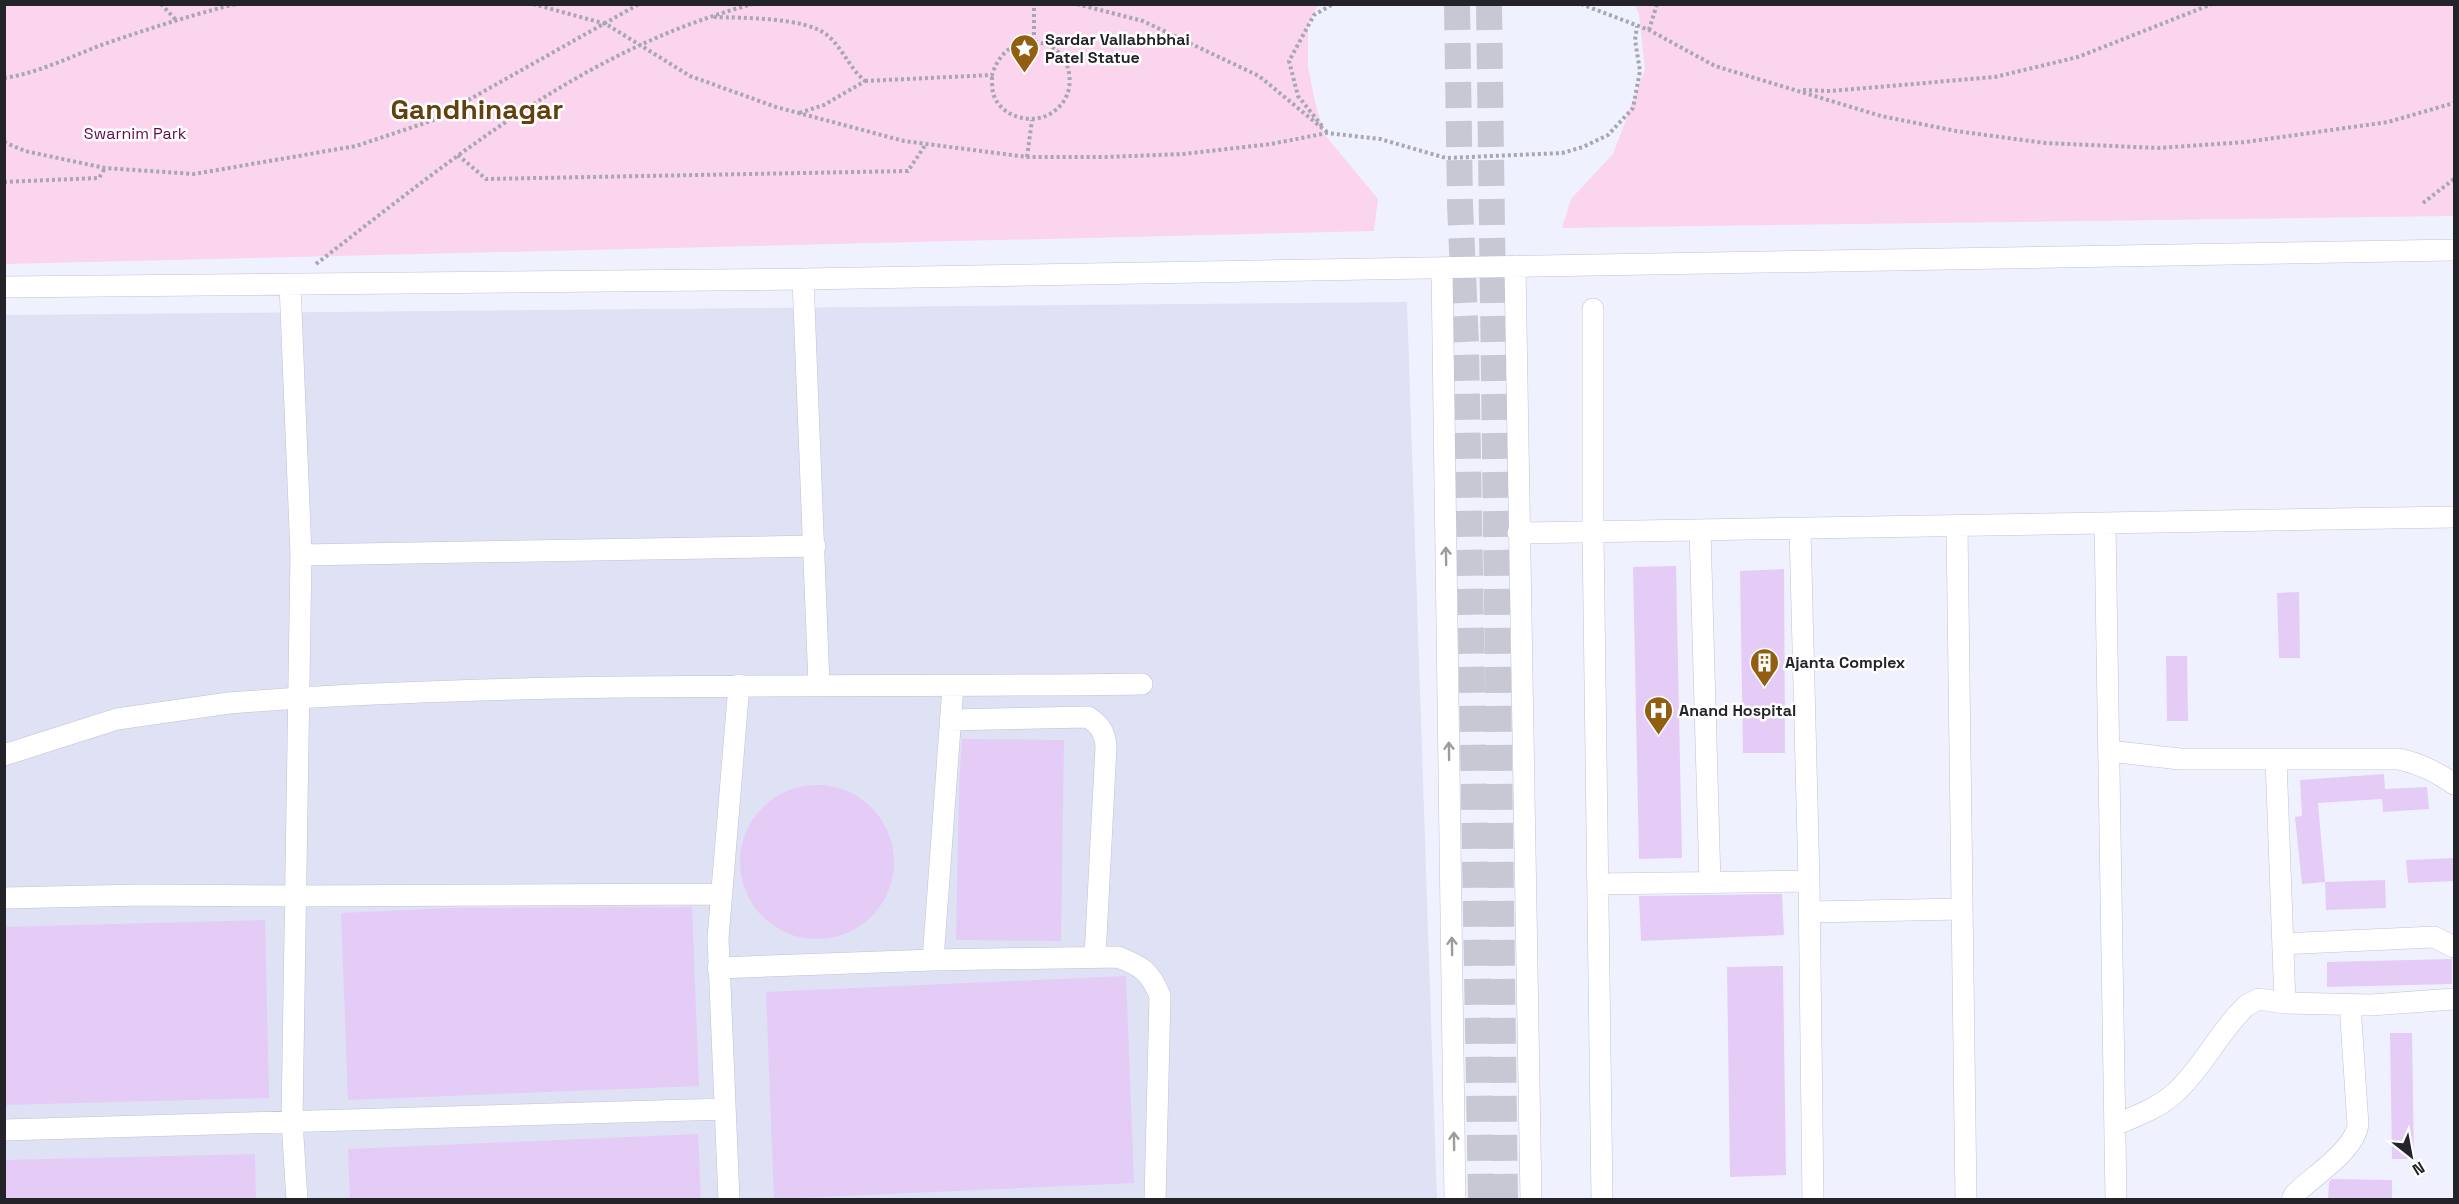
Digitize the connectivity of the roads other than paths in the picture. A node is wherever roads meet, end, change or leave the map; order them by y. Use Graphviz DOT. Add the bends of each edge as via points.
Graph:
graph roads {
  1 [pos="2454,250"];
  2 [pos="1515,266"];
  3 [pos="1442,268"];
  4 [pos="803,279"];
  5 [pos="290,284"];
  6 [pos="4,287"];
  7 [pos="1593,309"];
  8 [pos="2454,517"];
  9 [pos="2105,523"];
  10 [pos="1957,526"];
  11 [pos="1800,529"];
  12 [pos="1700,530"];
  13 [pos="1593,532"];
  14 [pos="1518,533"];
  15 [pos="815,546"];
  16 [pos="301,555"];
  17 [pos="1142,684"];
  18 [pos="739,685"];
  19 [pos="819,685"];
  20 [pos="953,687"];
  21 [pos="298,698"];
  22 [pos="950,720"];
  23 [pos="2109,751"];
  24 [pos="4,755"];
  25 [pos="2276,759"];
  26 [pos="2454,784"];
  27 [pos="1809,881"];
  28 [pos="1710,882"];
  29 [pos="1598,884"];
  30 [pos="720,894"];
  31 [pos="296,896"];
  32 [pos="4,898"];
  33 [pos="1962,909"];
  34 [pos="1810,912"];
  35 [pos="2283,944"];
  36 [pos="2454,946"];
  37 [pos="1095,957"];
  38 [pos="933,960"];
  39 [pos="718,968"];
  40 [pos="2454,999"];
  41 [pos="2285,1003"];
  42 [pos="2350,1005"];
  43 [pos="725,1109"];
  44 [pos="292,1121"];
  45 [pos="2115,1125"];
  46 [pos="4,1130"];
  47 [pos="297,1200"];
  48 [pos="729,1200"];
  49 [pos="1155,1200"];
  50 [pos="1455,1200"];
  51 [pos="1531,1200"];
  52 [pos="1602,1200"];
  53 [pos="1813,1200"];
  54 [pos="1966,1200"];
  55 [pos="2115,1200"];
  56 [pos="2292,1200"];
  1 -- 2 [label="street"];
  2 -- 3 [label="street"];
  2 -- 14 [label="street"];
  3 -- 4 [label="street"];
  50 -- 3 [label="street, one-way"];
  4 -- 5 [label="street"];
  4 -- 15 [label="street"];
  5 -- 6 [label="street"];
  5 -- 16 [label="street"];
  7 -- 13 [label="street"];
  8 -- 9 [label="street"];
  9 -- 10 [label="street"];
  9 -- 23 [label="street"];
  10 -- 11 [label="street"];
  10 -- 33 [label="street"];
  11 -- 12 [label="street"];
  11 -- 27 [label="street"];
  12 -- 13 [label="street"];
  12 -- 28 [label="street"];
  13 -- 14 [label="street"];
  13 -- 29 [label="street"];
  14 -- 51 [label="street"];
  15 -- 16 [label="street"];
  15 -- 19 [label="street"];
  16 -- 21 [label="street"];
  17 -- 20 [label="street"];
  18 -- 19 [label="street"];
  18 -- 21 [label="street"];
  18 -- 30 [label="street"];
  19 -- 20 [label="street"];
  20 -- 22 [label="street"];
  21 -- 24 [label="street" via="117,719"];
  21 -- 31 [label="street"];
  22 -- 37 [label="street" via="1088,717 1105,734"];
  22 -- 38 [label="street"];
  23 -- 25 [label="street" via="2180,759"];
  23 -- 45 [label="street"];
  25 -- 26 [label="street" via="2399,759 2418,763"];
  25 -- 35 [label="street"];
  27 -- 28 [label="street"];
  27 -- 34 [label="street"];
  28 -- 29 [label="street"];
  29 -- 52 [label="street"];
  30 -- 31 [label="street"];
  30 -- 39 [label="street"];
  31 -- 32 [label="street"];
  31 -- 44 [label="street"];
  33 -- 34 [label="street"];
  33 -- 54 [label="street"];
  34 -- 53 [label="street"];
  35 -- 36 [label="street" via="2434,937"];
  35 -- 41 [label="street"];
  37 -- 38 [label="street"];
  37 -- 49 [label="street" via="1118,957 1140,966 1153,979 1160,996"];
  38 -- 39 [label="street"];
  39 -- 43 [label="street"];
  40 -- 42 [label="street"];
  41 -- 42 [label="street"];
  41 -- 45 [label="street" via="2259,999 2247,1005 2175,1093 2159,1105"];
  42 -- 56 [label="street" via="2356,1136"];
  43 -- 44 [label="street"];
  43 -- 48 [label="street"];
  44 -- 46 [label="street"];
  44 -- 47 [label="street"];
  45 -- 55 [label="street"];
}
